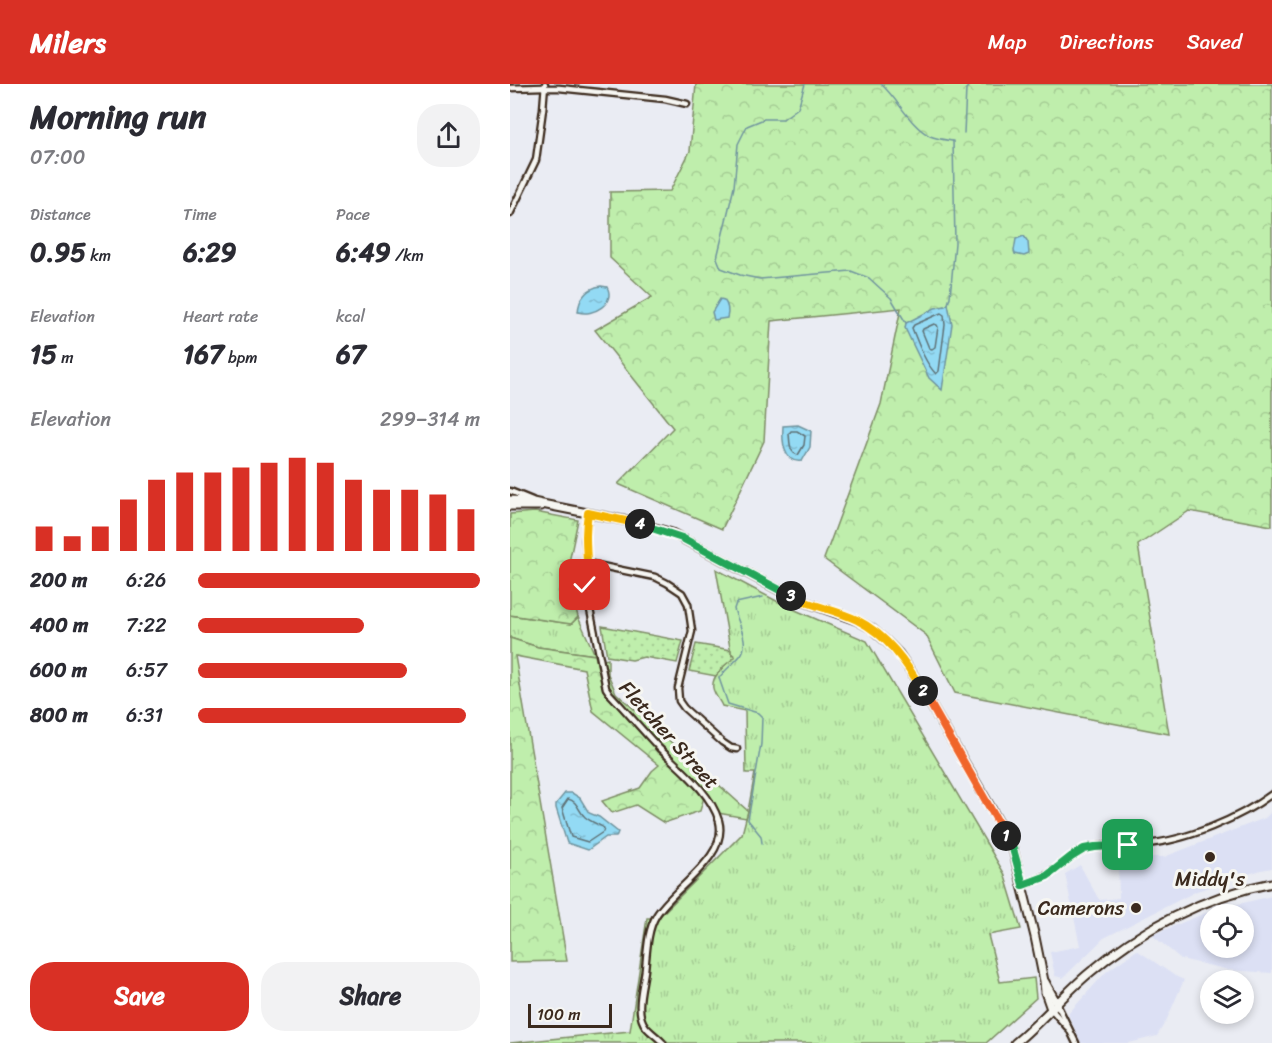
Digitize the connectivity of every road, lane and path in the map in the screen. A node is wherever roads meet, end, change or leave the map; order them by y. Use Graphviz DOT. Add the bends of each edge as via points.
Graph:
graph roads {
  1 [pos="544,86"];
  2 [pos="510,88"];
  3 [pos="687,104"];
  4 [pos="510,214"];
  5 [pos="510,491"];
  6 [pos="536,502"];
  7 [pos="510,503"];
  8 [pos="547,505"];
  9 [pos="588,513"];
  10 [pos="588,563"];
  11 [pos="737,749"];
  12 [pos="1272,794"];
  13 [pos="1272,883"];
  14 [pos="1023,885"];
  15 [pos="1054,1006"];
  16 [pos="663,1043"];
  17 [pos="1015,1043"];
  18 [pos="1076,1043"];
  1 -- 2 [label="street"];
  1 -- 3 [label="street"];
  1 -- 4 [label="street" via="536,160"];
  5 -- 6 [label="street"];
  6 -- 7 [label="street"];
  6 -- 8 [label="street"];
  7 -- 8 [label="street"];
  8 -- 9 [label="street"];
  9 -- 10 [label="street, Fletcher Street"];
  9 -- 14 [label="street" via="682,538 794,598 871,628 899,654 914,676 1013,849"];
  10 -- 11 [label="street" via="655,577 678,589 688,604 692,636 678,688 679,701 722,742"];
  10 -- 16 [label="street, Fletcher Street" via="585,585 606,688 704,794 720,828 711,854 654,918 640,1009 647,1028"];
  12 -- 14 [label="street" via="1233,817 1179,838 1084,849 1047,876"];
  13 -- 15 [label="street" via="1211,901 1156,926 1089,973"];
  14 -- 15 [label="street" via="1046,996"];
  15 -- 17 [label="street"];
  15 -- 18 [label="street"];
}
